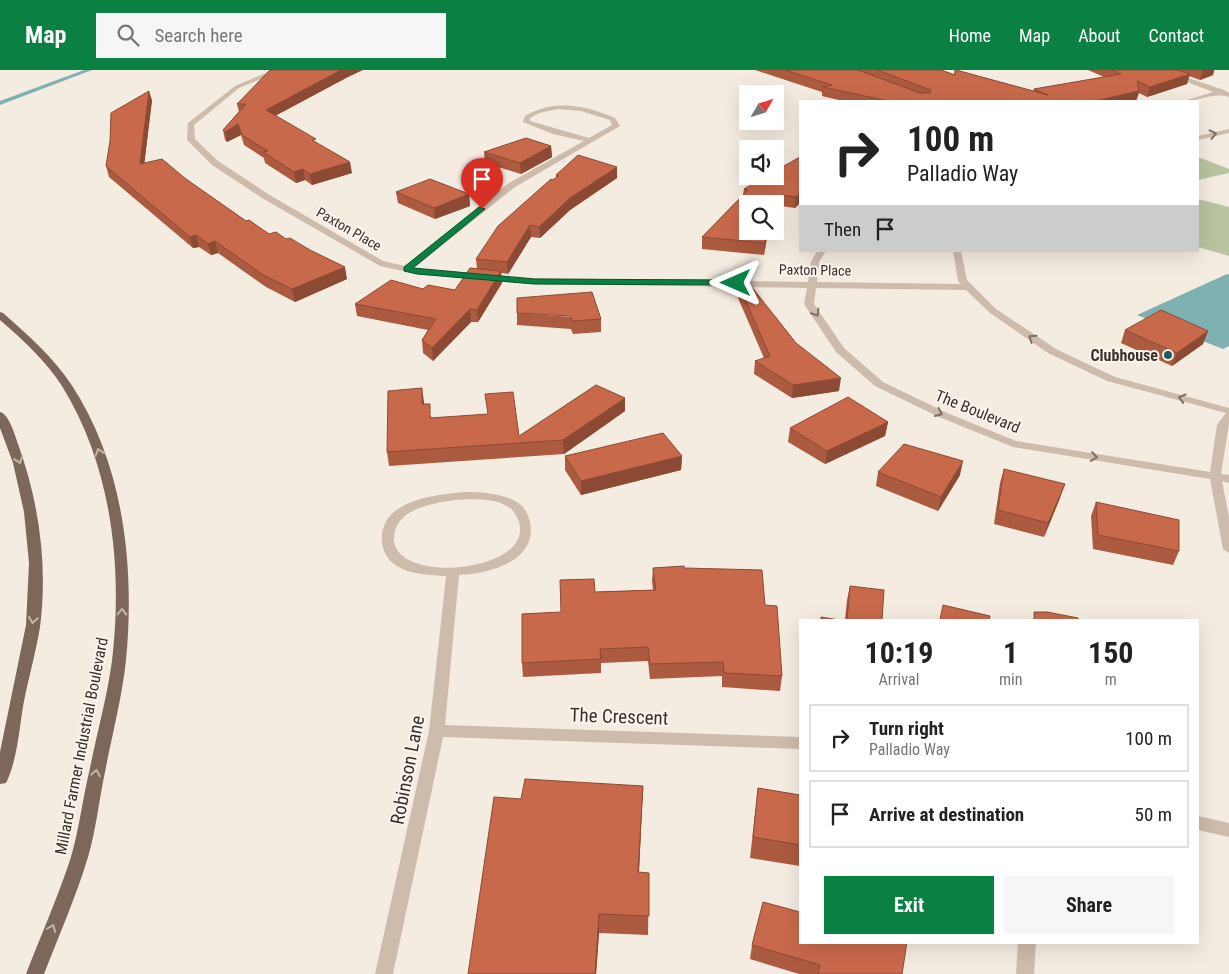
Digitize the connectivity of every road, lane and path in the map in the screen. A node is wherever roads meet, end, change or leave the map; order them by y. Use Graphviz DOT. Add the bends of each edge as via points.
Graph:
graph roads {
  1 [pos="279,70"];
  2 [pos="1159,70"];
  3 [pos="1229,89"];
  4 [pos="1220,92"];
  5 [pos="1229,95"];
  6 [pos="1191,100"];
  7 [pos="1229,131"];
  8 [pos="1199,138"];
  9 [pos="591,141"];
  10 [pos="821,252"];
  11 [pos="957,252"];
  12 [pos="407,269"];
  13 [pos="812,283"];
  14 [pos="969,287"];
  15 [pos="0,315"];
  16 [pos="1229,412"];
  17 [pos="0,415"];
  18 [pos="1229,416"];
  19 [pos="1215,477"];
  20 [pos="1229,479"];
  21 [pos="1229,549"];
  22 [pos="453,571"];
  23 [pos="436,731"];
  24 [pos="799,743"];
  25 [pos="0,778"];
  26 [pos="1199,823"];
  27 [pos="1229,830"];
  28 [pos="1026,944"];
  29 [pos="35,974"];
  30 [pos="384,974"];
  31 [pos="1024,974"];
  1 -- 12 [label="street, Paxton Place" via="237,87 206,110 190,124 191,140 215,163 265,196 380,263"];
  2 -- 4 [label="street"];
  3 -- 4 [label="street"];
  4 -- 5 [label="street"];
  4 -- 6 [label="street"];
  8 -- 7 [label="street, one-way"];
  9 -- 9 [label="street" via="616,126 613,119 562,106 534,111 527,117 528,122 539,127"];
  9 -- 12 [label="street" via="512,185"];
  10 -- 13 [label="street, The Boulevard"];
  11 -- 14 [label="street" via="963,280"];
  12 -- 13 [label="street, Paxton Place" via="534,281"];
  13 -- 14 [label="street, Paxton Place"];
  13 -- 19 [label="street, The Boulevard, one-way" via="810,304 840,350 879,384 943,415 1013,444"];
  16 -- 14 [label="street, one-way" via="1111,379 1052,351 993,311"];
  29 -- 15 [label="main road, Millard Farmer Industrial Boulevard, one-way" via="79,859 119,662 121,563 109,484 85,419 69,389 50,364"];
  17 -- 25 [label="main road, one-way" via="23,473 32,515 36,562 34,616"];
  18 -- 19 [label="street" via="1223,425"];
  19 -- 20 [label="street, The Boulevard"];
  19 -- 21 [label="street"];
  22 -- 22 [label="street" via="500,562 519,549 525,534 525,521 519,509 502,499 448,497 405,511 392,520 387,539 401,564 421,570"];
  22 -- 23 [label="street, Robinson Lane"];
  23 -- 24 [label="street, The Crescent"];
  23 -- 30 [label="street, Robinson Lane"];
  26 -- 27 [label="street"];
  28 -- 31 [label="street"];
}
